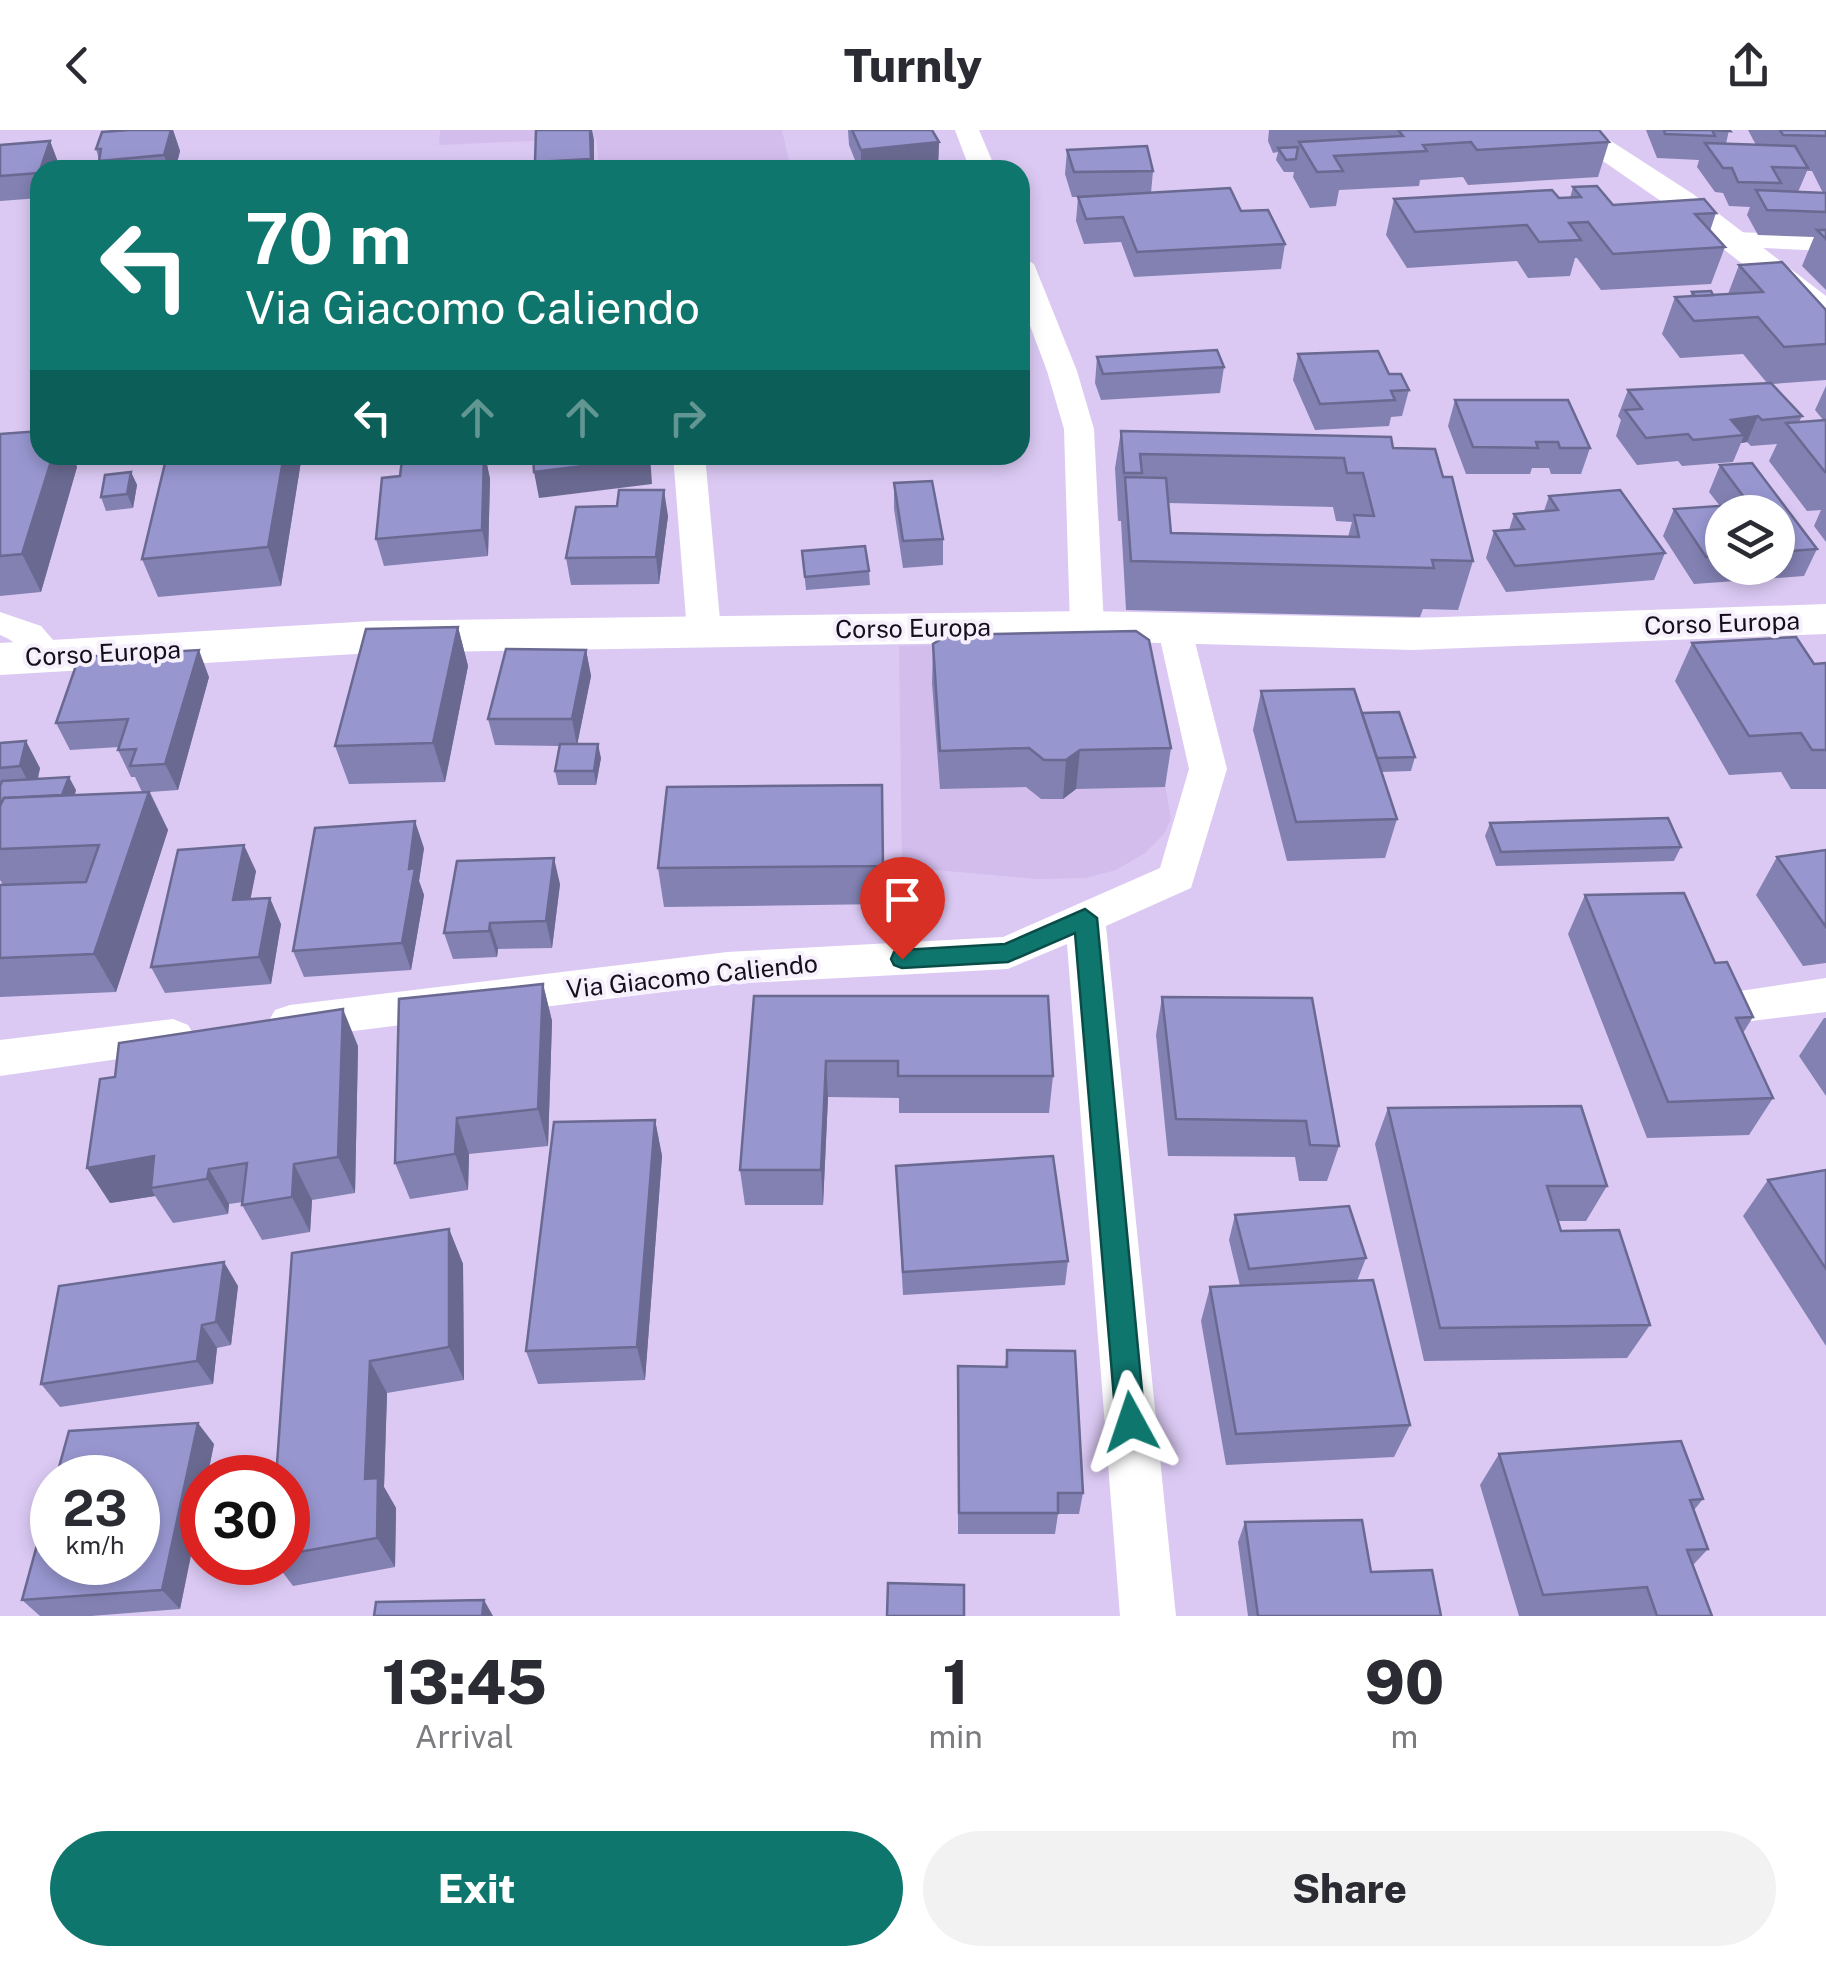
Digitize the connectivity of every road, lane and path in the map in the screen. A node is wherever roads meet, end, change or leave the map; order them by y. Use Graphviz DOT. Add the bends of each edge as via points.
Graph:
graph roads {
  1 [pos="966,130"];
  2 [pos="1577,132"];
  3 [pos="978,160"];
  4 [pos="1732,240"];
  5 [pos="1826,243"];
  6 [pos="1030,289"];
  7 [pos="1826,312"];
  8 [pos="690,465"];
  9 [pos="1826,619"];
  10 [pos="0,622"];
  11 [pos="1086,626"];
  12 [pos="704,630"];
  13 [pos="1174,630"];
  14 [pos="49,656"];
  15 [pos="0,659"];
  16 [pos="1085,918"];
  17 [pos="1826,994"];
  18 [pos="1735,1006"];
  19 [pos="0,1058"];
  20 [pos="1148,1616"];
  1 -- 3 [label="street"];
  2 -- 4 [label="street"];
  4 -- 5 [label="street"];
  4 -- 7 [label="street"];
  6 -- 11 [label="street" via="1080,429"];
  8 -- 12 [label="street"];
  9 -- 13 [label="main road, Corso Europa" via="1413,634"];
  10 -- 14 [label="street" via="29,632"];
  11 -- 12 [label="main road, Corso Europa"];
  11 -- 13 [label="main road, Corso Europa"];
  12 -- 14 [label="main road, Corso Europa" via="373,637"];
  13 -- 16 [label="street, Via Giacomo Caliendo" via="1208,769 1177,876"];
  14 -- 15 [label="main road, Corso Europa"];
  16 -- 19 [label="street, Via Giacomo Caliendo" via="1008,953 726,968"];
  16 -- 20 [label="street"];
  17 -- 18 [label="street"];
}
